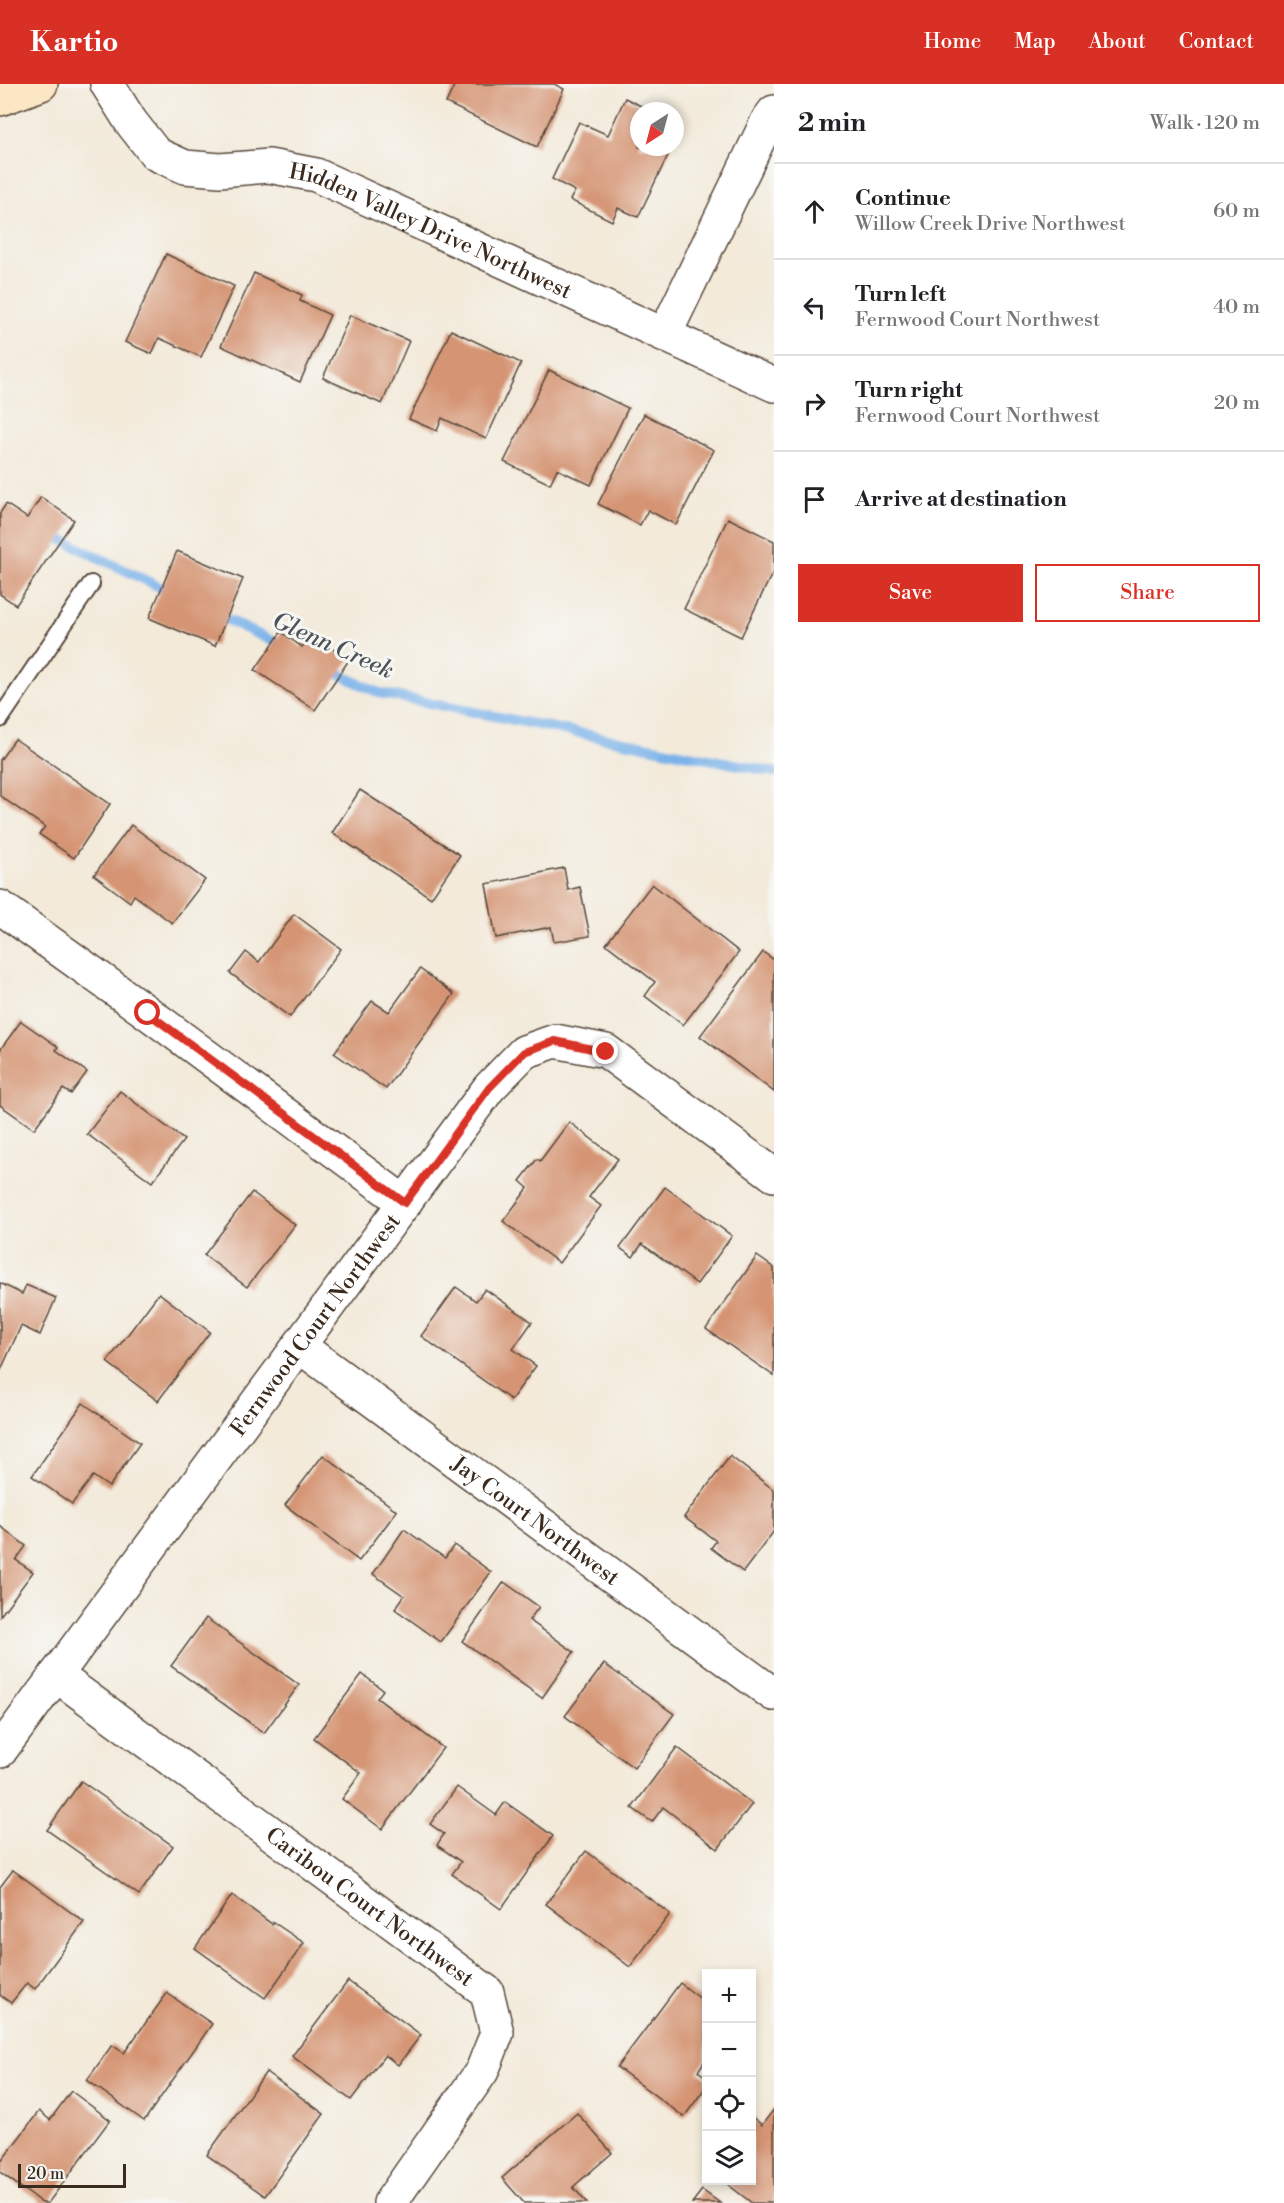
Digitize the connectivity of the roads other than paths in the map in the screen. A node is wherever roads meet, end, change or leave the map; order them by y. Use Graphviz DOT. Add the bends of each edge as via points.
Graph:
graph roads {
  1 [pos="41,84"];
  2 [pos="107,84"];
  3 [pos="0,99"];
  4 [pos="774,112"];
  5 [pos="665,334"];
  6 [pos="774,385"];
  7 [pos="92,584"];
  8 [pos="0,719"];
  9 [pos="0,907"];
  10 [pos="774,1175"];
  11 [pos="405,1203"];
  12 [pos="299,1346"];
  13 [pos="56,1675"];
  14 [pos="773,1694"];
  15 [pos="0,1751"];
  16 [pos="390,2203"];
  1 -- 3 [label="main road"];
  2 -- 5 [label="street, Hidden Valley Drive Northwest" via="156,154 185,167 220,170 269,166 316,175"];
  4 -- 5 [label="street"];
  5 -- 6 [label="street, Hidden Valley Drive Northwest"];
  7 -- 8 [label="lane"];
  9 -- 11 [label="street"];
  10 -- 11 [label="street, Fernwood Court Northwest" via="606,1052 555,1041 524,1052 489,1088"];
  11 -- 12 [label="street, Fernwood Court Northwest"];
  12 -- 13 [label="street, Fernwood Court Northwest"];
  12 -- 14 [label="street, Jay Court Northwest"];
  13 -- 15 [label="street, Fernwood Court Northwest"];
  13 -- 16 [label="street, Caribou Court Northwest" via="487,1992 497,2033 482,2071"];
}
